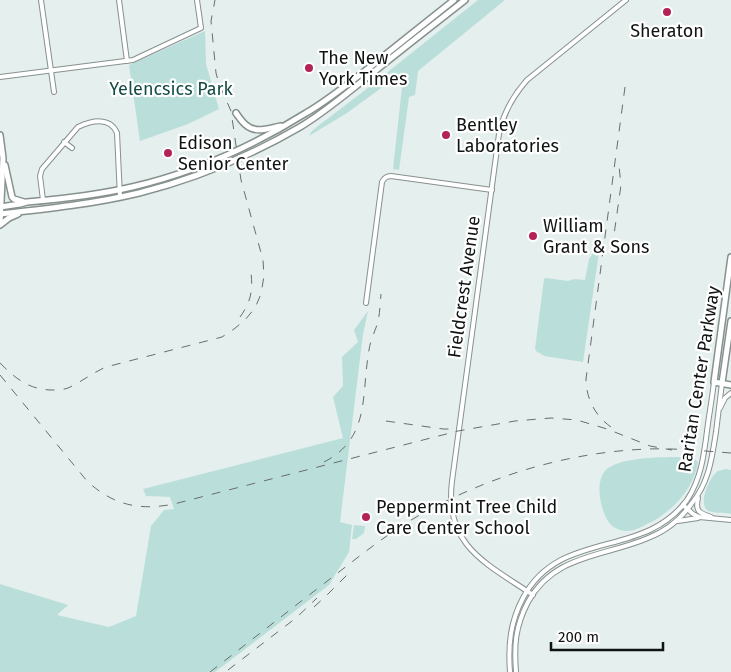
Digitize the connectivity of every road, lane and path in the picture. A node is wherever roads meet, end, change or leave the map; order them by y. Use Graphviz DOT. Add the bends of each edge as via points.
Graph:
graph roads {
  1 [pos="41,0"];
  2 [pos="119,0"];
  3 [pos="197,0"];
  4 [pos="454,0"];
  5 [pos="465,0"];
  6 [pos="626,0"];
  7 [pos="127,61"];
  8 [pos="51,70"];
  9 [pos="0,77"];
  10 [pos="54,92"];
  11 [pos="236,113"];
  12 [pos="286,125"];
  13 [pos="0,135"];
  14 [pos="64,142"];
  15 [pos="72,148"];
  16 [pos="3,158"];
  17 [pos="119,189"];
  18 [pos="492,190"];
  19 [pos="120,197"];
  20 [pos="43,200"];
  21 [pos="27,202"];
  22 [pos="0,207"];
  23 [pos="24,211"];
  24 [pos="0,214"];
  25 [pos="0,225"];
  26 [pos="731,257"];
  27 [pos="366,303"];
  28 [pos="731,321"];
  29 [pos="714,382"];
  30 [pos="722,384"];
  31 [pos="731,385"];
  32 [pos="731,393"];
  33 [pos="718,415"];
  34 [pos="699,494"];
  35 [pos="683,505"];
  36 [pos="688,510"];
  37 [pos="706,518"];
  38 [pos="726,520"];
  39 [pos="731,520"];
  40 [pos="672,525"];
  41 [pos="527,591"];
  42 [pos="533,595"];
  43 [pos="510,672"];
  44 [pos="516,672"];
  1 -- 8 [label="street"];
  2 -- 7 [label="street"];
  3 -- 7 [label="street" via="201,28"];
  4 -- 12 [label="main road" via="336,93"];
  5 -- 19 [label="main road" via="301,126 218,167"];
  6 -- 18 [label="street, Fieldcrest Avenue" via="532,75 516,93 502,124"];
  7 -- 8 [label="street"];
  8 -- 9 [label="street"];
  8 -- 10 [label="street"];
  11 -- 12 [label="main road" via="246,126 253,129"];
  12 -- 17 [label="main road" via="204,164"];
  13 -- 16 [label="main road"];
  14 -- 15 [label="street"];
  14 -- 17 [label="street" via="84,125 110,123 117,133"];
  14 -- 20 [label="street" via="42,169"];
  16 -- 21 [label="main road" via="12,196"];
  16 -- 22 [label="main road"];
  17 -- 19 [label="street"];
  17 -- 20 [label="main road"];
  18 -- 27 [label="street" via="391,176 384,178"];
  18 -- 41 [label="street, Fieldcrest Avenue" via="450,503 456,528 468,546"];
  19 -- 23 [label="main road"];
  20 -- 21 [label="main road"];
  21 -- 22 [label="main road"];
  22 -- 24 [label="main road"];
  23 -- 24 [label="main road"];
  23 -- 25 [label="main road"];
  24 -- 25 [label="main road"];
  26 -- 29 [label="main road, Raritan Center Parkway"];
  28 -- 30 [label="main road, Raritan Center Parkway"];
  29 -- 30 [label="main road"];
  29 -- 35 [label="street, Raritan Center Parkway" via="701,470"];
  30 -- 31 [label="main road"];
  30 -- 33 [label="street, Raritan Center Parkway"];
  32 -- 33 [label="street"];
  33 -- 34 [label="street, Raritan Center Parkway" via="710,466"];
  34 -- 36 [label="street, Raritan Center Parkway"];
  34 -- 38 [label="street" via="698,511"];
  35 -- 36 [label="street"];
  35 -- 41 [label="street, Raritan Center Parkway" via="663,523 644,533 561,559 543,572"];
  36 -- 37 [label="street"];
  36 -- 40 [label="street, Raritan Center Parkway"];
  37 -- 38 [label="street"];
  37 -- 40 [label="street"];
  38 -- 39 [label="street"];
  40 -- 42 [label="street, Raritan Center Parkway" via="643,540 568,564 547,578"];
  41 -- 42 [label="street, Fieldcrest Avenue"];
  41 -- 43 [label="street, Raritan Center Parkway" via="512,625"];
  42 -- 44 [label="street, Raritan Center Parkway" via="516,633"];
}
